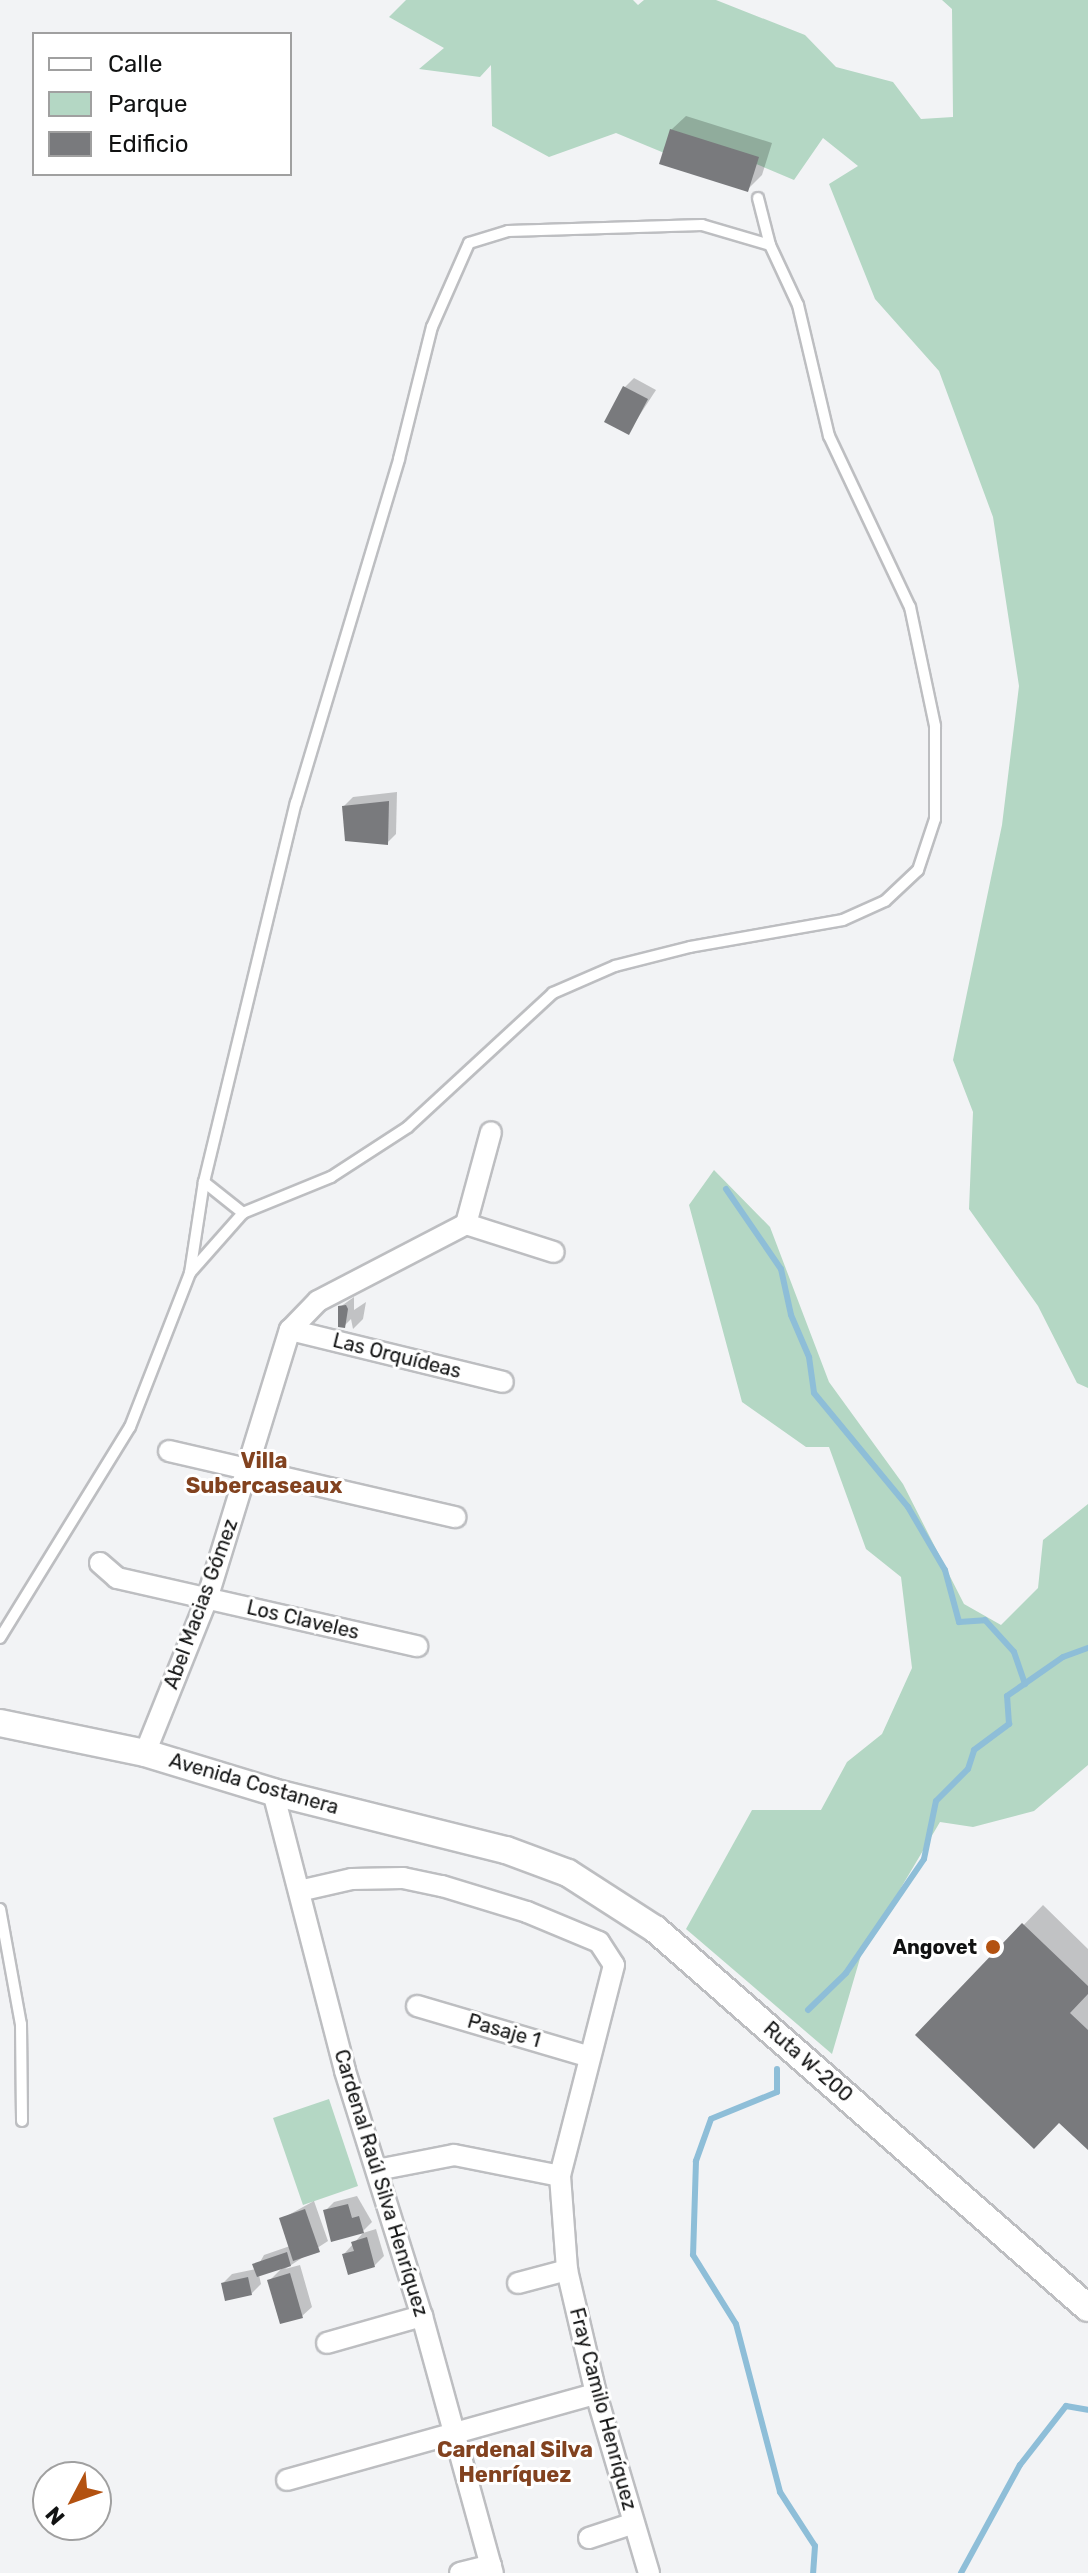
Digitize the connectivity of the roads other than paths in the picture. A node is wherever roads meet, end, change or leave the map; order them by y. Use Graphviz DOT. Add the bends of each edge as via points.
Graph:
graph roads {
  1 [pos="758,198"];
  2 [pos="770,245"];
  3 [pos="491,1132"];
  4 [pos="204,1182"];
  5 [pos="243,1213"];
  6 [pos="466,1224"];
  7 [pos="554,1252"];
  8 [pos="190,1273"];
  9 [pos="290,1330"];
  10 [pos="503,1382"];
  11 [pos="169,1451"];
  12 [pos="247,1470"];
  13 [pos="455,1517"];
  14 [pos="100,1563"];
  15 [pos="207,1599"];
  16 [pos="0,1638"];
  17 [pos="417,1646"];
  18 [pos="0,1723"];
  19 [pos="145,1753"];
  20 [pos="273,1792"];
  21 [pos="506,1850"];
  22 [pos="299,1891"];
  23 [pos="0,1909"];
  24 [pos="417,2006"];
  25 [pos="590,2057"];
  26 [pos="22,2121"];
  27 [pos="377,2170"];
  28 [pos="560,2176"];
  29 [pos="567,2270"];
  30 [pos="518,2283"];
  31 [pos="1088,2308"];
  32 [pos="422,2316"];
  33 [pos="327,2343"];
  34 [pos="596,2394"];
  35 [pos="455,2437"];
  36 [pos="287,2480"];
  37 [pos="634,2523"];
  38 [pos="589,2538"];
  39 [pos="492,2569"];
  40 [pos="460,2573"];
  41 [pos="649,2573"];
  1 -- 2 [label="lane"];
  2 -- 4 [label="lane" via="702,225 508,231 469,243 432,327 399,459 296,803"];
  2 -- 5 [label="lane" via="798,305 829,436 910,607 935,726 935,819 918,870 885,901 843,920 615,966 553,993 408,1127 331,1177"];
  3 -- 6 [label="street"];
  4 -- 5 [label="lane"];
  4 -- 8 [label="lane"];
  5 -- 8 [label="lane"];
  6 -- 7 [label="street"];
  6 -- 9 [label="street, Abel Macias Gómez" via="318,1301"];
  8 -- 16 [label="lane" via="130,1427"];
  9 -- 10 [label="street, Las Orquídeas"];
  9 -- 12 [label="street, Abel Macias Gómez"];
  11 -- 12 [label="street"];
  12 -- 13 [label="street"];
  12 -- 15 [label="street, Abel Macias Gómez"];
  14 -- 15 [label="street, Los Claveles" via="117,1578"];
  15 -- 17 [label="street, Los Claveles"];
  15 -- 19 [label="street, Abel Macias Gómez"];
  18 -- 19 [label="street, Avenida Costanera"];
  19 -- 20 [label="street, Avenida Costanera"];
  20 -- 21 [label="street, Avenida Costanera"];
  20 -- 22 [label="street, Cardenal Raúl Silva Henríquez"];
  21 -- 31 [label="street, Ruta W-200" via="568,1873 655,1929"];
  22 -- 25 [label="street, Fray Camilo Henríquez" via="352,1879 403,1878 527,1912 599,1942 614,1965"];
  22 -- 27 [label="street, Cardenal Raúl Silva Henríquez"];
  23 -- 26 [label="lane" via="21,2024"];
  24 -- 25 [label="street, Pasaje 1"];
  25 -- 28 [label="street, Fray Camilo Henríquez"];
  27 -- 28 [label="street" via="454,2155"];
  27 -- 32 [label="street, Cardenal Raúl Silva Henríquez"];
  28 -- 29 [label="street, Fray Camilo Henríquez"];
  29 -- 30 [label="street"];
  29 -- 34 [label="street, Fray Camilo Henríquez"];
  32 -- 33 [label="street"];
  32 -- 35 [label="street, Cardenal Raúl Silva Henríquez"];
  34 -- 35 [label="street"];
  34 -- 37 [label="street, Fray Camilo Henríquez"];
  35 -- 36 [label="street"];
  35 -- 39 [label="street, Cardenal Raúl Silva Henríquez"];
  37 -- 38 [label="street"];
  37 -- 41 [label="street, Fray Camilo Henríquez"];
  39 -- 40 [label="street"];
}
